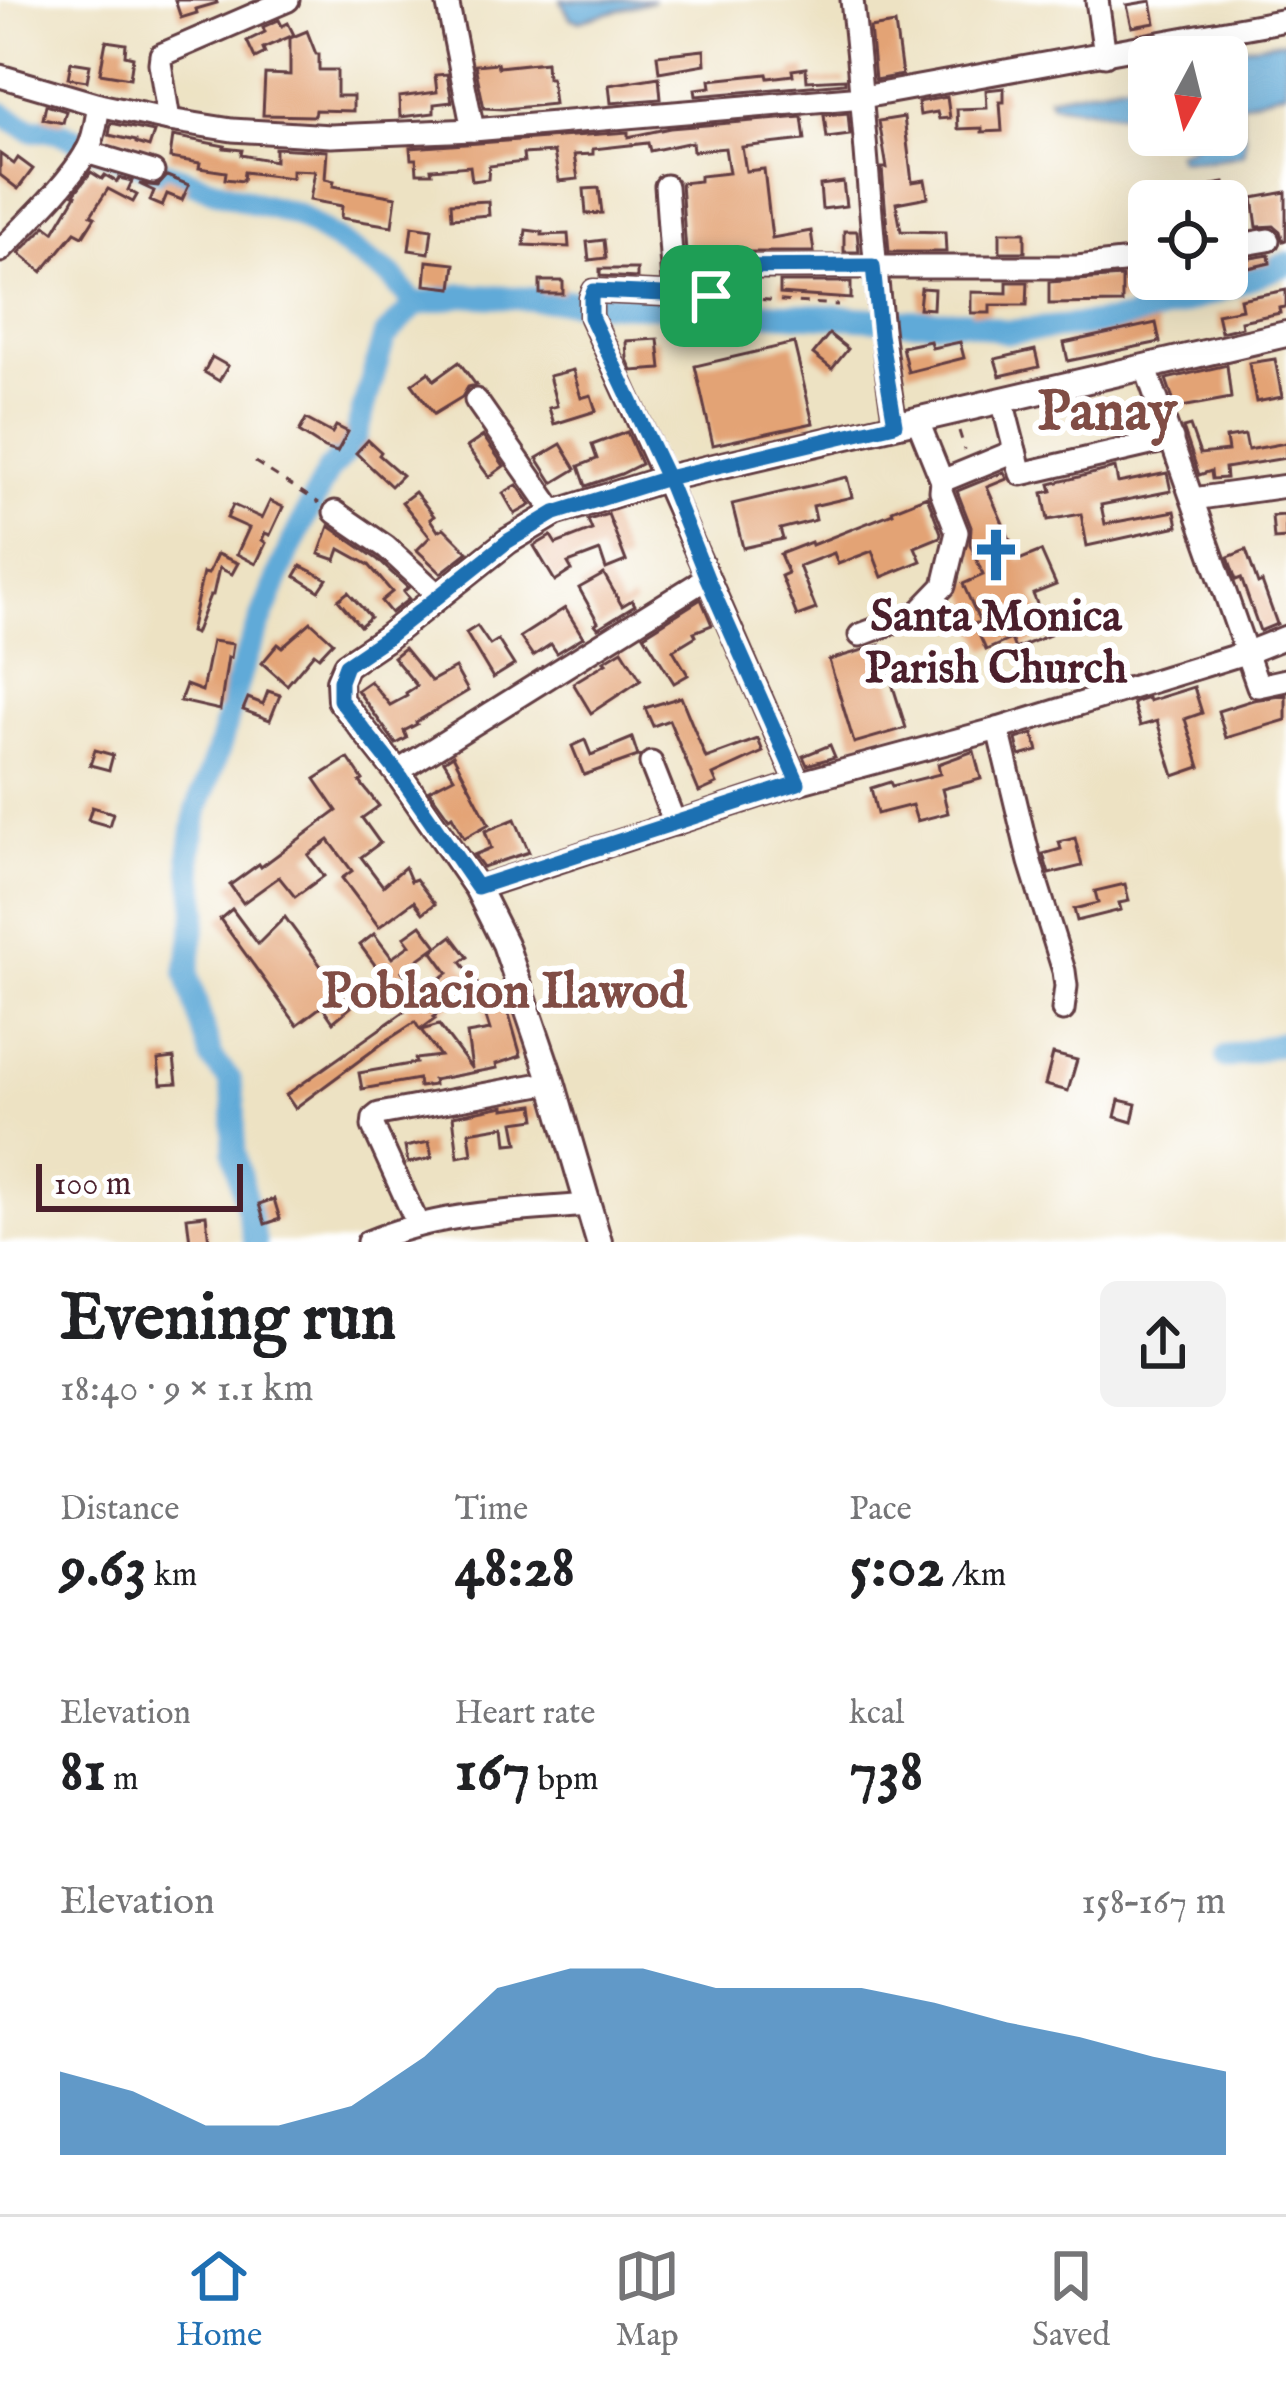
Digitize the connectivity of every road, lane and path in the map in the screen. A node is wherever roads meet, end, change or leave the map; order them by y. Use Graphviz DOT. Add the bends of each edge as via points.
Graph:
graph roads {
  1 [pos="288,0"];
  2 [pos="447,0"];
  3 [pos="852,0"];
  4 [pos="1096,0"];
  5 [pos="1286,20"];
  6 [pos="1105,55"];
  7 [pos="0,76"];
  8 [pos="863,97"];
  9 [pos="99,105"];
  10 [pos="169,120"];
  11 [pos="473,130"];
  12 [pos="89,145"];
  13 [pos="153,172"];
  14 [pos="666,186"];
  15 [pos="1268,240"];
  16 [pos="1248,243"];
  17 [pos="0,251"];
  18 [pos="1128,261"];
  19 [pos="873,266"];
  20 [pos="674,296"];
  21 [pos="711,296"];
  22 [pos="838,304"];
  23 [pos="1286,334"];
  24 [pos="1145,366"];
  25 [pos="476,400"];
  26 [pos="1002,400"];
  27 [pos="952,411"];
  28 [pos="906,421"];
  29 [pos="1172,439"];
  30 [pos="1016,451"];
  31 [pos="255,462"];
  32 [pos="971,469"];
  33 [pos="667,478"];
  34 [pos="943,481"];
  35 [pos="1286,486"];
  36 [pos="304,495"];
  37 [pos="1193,499"];
  38 [pos="335,512"];
  39 [pos="555,513"];
  40 [pos="707,578"];
  41 [pos="439,596"];
  42 [pos="860,635"];
  43 [pos="1286,637"];
  44 [pos="1248,652"];
  45 [pos="1286,680"];
  46 [pos="998,729"];
  47 [pos="651,763"];
  48 [pos="397,772"];
  49 [pos="798,783"];
  50 [pos="675,824"];
  51 [pos="477,887"];
  52 [pos="1064,1010"];
  53 [pos="552,1082"];
  54 [pos="589,1205"];
  55 [pos="418,1225"];
  56 [pos="368,1242"];
  57 [pos="599,1242"];
  1 -- 10 [label="street" via="161,55"];
  2 -- 11 [label="street"];
  3 -- 8 [label="street"];
  4 -- 6 [label="street"];
  5 -- 6 [label="street"];
  6 -- 8 [label="street"];
  7 -- 9 [label="street"];
  8 -- 11 [label="street"];
  8 -- 19 [label="street"];
  9 -- 10 [label="street"];
  9 -- 12 [label="street"];
  10 -- 11 [label="street" via="332,136"];
  12 -- 13 [label="street"];
  12 -- 17 [label="street"];
  14 -- 20 [label="street"];
  15 -- 16 [label="street"];
  18 -- 19 [label="street"];
  19 -- 21 [label="street" via="712,267"];
  19 -- 28 [label="street" via="880,335"];
  20 -- 21 [label="street"];
  20 -- 33 [label="street" via="594,291 591,308"];
  21 -- 22 [label="path"];
  23 -- 24 [label="main road"];
  24 -- 26 [label="main road"];
  24 -- 29 [label="street"];
  25 -- 39 [label="street"];
  26 -- 27 [label="main road"];
  26 -- 30 [label="street"];
  27 -- 28 [label="main road"];
  27 -- 32 [label="path"];
  28 -- 33 [label="main road"];
  28 -- 34 [label="street"];
  29 -- 30 [label="street" via="1022,474"];
  29 -- 37 [label="street"];
  30 -- 32 [label="street"];
  31 -- 36 [label="path"];
  32 -- 34 [label="street"];
  33 -- 39 [label="main road"];
  33 -- 40 [label="street"];
  34 -- 42 [label="street" via="957,532 944,586 918,613"];
  35 -- 37 [label="street"];
  37 -- 44 [label="street"];
  38 -- 41 [label="street"];
  39 -- 41 [label="main road"];
  40 -- 48 [label="street"];
  40 -- 49 [label="street"];
  41 -- 48 [label="main road" via="346,665 340,681 340,700"];
  43 -- 44 [label="street"];
  44 -- 45 [label="street" via="1258,686"];
  44 -- 46 [label="street"];
  46 -- 49 [label="street"];
  46 -- 52 [label="street" via="1064,971"];
  47 -- 50 [label="street"];
  48 -- 51 [label="main road"];
  49 -- 50 [label="street"];
  50 -- 51 [label="street"];
  51 -- 53 [label="main road"];
  53 -- 54 [label="main road"];
  53 -- 55 [label="street" via="374,1118"];
  54 -- 55 [label="street"];
  54 -- 57 [label="main road"];
  55 -- 56 [label="street"];
}
